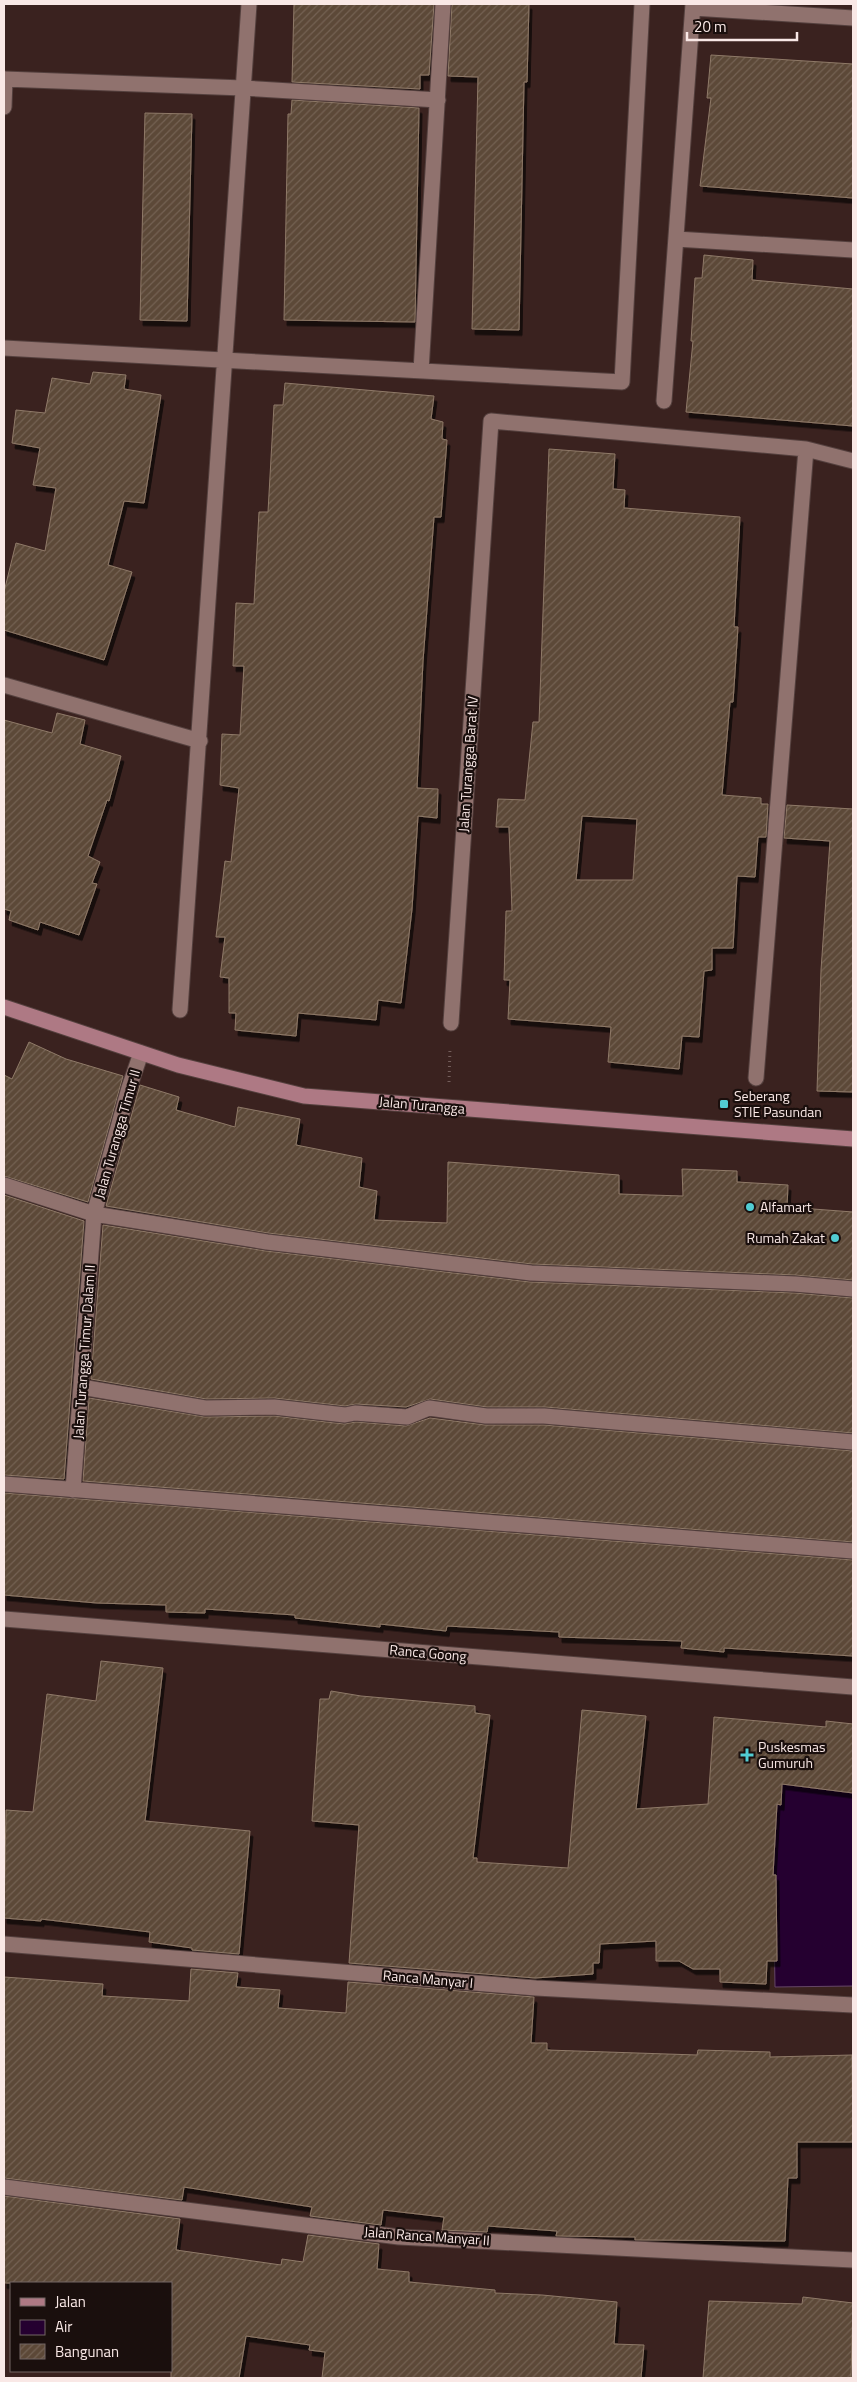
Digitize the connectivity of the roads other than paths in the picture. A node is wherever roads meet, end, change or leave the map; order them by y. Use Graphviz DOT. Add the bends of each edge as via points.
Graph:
graph roads {
  1 [pos="249,4"];
  2 [pos="443,4"];
  3 [pos="642,4"];
  4 [pos="693,6"];
  5 [pos="853,18"];
  6 [pos="4,79"];
  7 [pos="243,88"];
  8 [pos="438,100"];
  9 [pos="4,108"];
  10 [pos="676,239"];
  11 [pos="853,250"];
  12 [pos="4,348"];
  13 [pos="225,360"];
  14 [pos="421,371"];
  15 [pos="664,401"];
  16 [pos="806,449"];
  17 [pos="853,461"];
  18 [pos="4,685"];
  19 [pos="200,741"];
  20 [pos="4,1007"];
  21 [pos="180,1010"];
  22 [pos="451,1023"];
  23 [pos="141,1053"];
  24 [pos="756,1078"];
  25 [pos="853,1139"];
  26 [pos="4,1185"];
  27 [pos="94,1214"];
  28 [pos="853,1289"];
  29 [pos="81,1388"];
  30 [pos="853,1442"];
  31 [pos="4,1484"];
  32 [pos="73,1490"];
  33 [pos="853,1551"];
  34 [pos="4,1619"];
  35 [pos="853,1687"];
  36 [pos="4,1944"];
  37 [pos="853,2005"];
  38 [pos="4,2187"];
  39 [pos="853,2260"];
  1 -- 7 [label="street"];
  2 -- 8 [label="street"];
  3 -- 14 [label="street" via="622,382"];
  4 -- 5 [label="street"];
  4 -- 10 [label="street"];
  6 -- 7 [label="street"];
  6 -- 9 [label="street"];
  7 -- 8 [label="street"];
  7 -- 13 [label="street"];
  8 -- 14 [label="street"];
  10 -- 11 [label="street"];
  10 -- 15 [label="street"];
  12 -- 13 [label="street"];
  13 -- 14 [label="street"];
  13 -- 19 [label="street"];
  16 -- 17 [label="street"];
  16 -- 22 [label="street, Jalan Turangga Barat IV" via="491,421"];
  16 -- 24 [label="street"];
  18 -- 19 [label="street"];
  19 -- 21 [label="street"];
  20 -- 23 [label="main road, Jalan Turangga"];
  23 -- 25 [label="main road, Jalan Turangga" via="304,1096"];
  23 -- 27 [label="street, Jalan Turangga Timur II"];
  26 -- 27 [label="street"];
  27 -- 28 [label="street" via="267,1242 531,1273"];
  27 -- 29 [label="street, Jalan Turangga Timur Dalam II"];
  29 -- 30 [label="street" via="205,1408 274,1407 345,1415 407,1417 429,1408 486,1416 544,1416"];
  29 -- 32 [label="street, Jalan Turangga Timur Dalam II"];
  31 -- 32 [label="street"];
  32 -- 33 [label="street"];
  34 -- 35 [label="street, Ranca Goong"];
  36 -- 37 [label="street, Ranca Manyar I" via="536,1988"];
  38 -- 39 [label="street, Jalan Ranca Manyar II" via="399,2236"];
}
